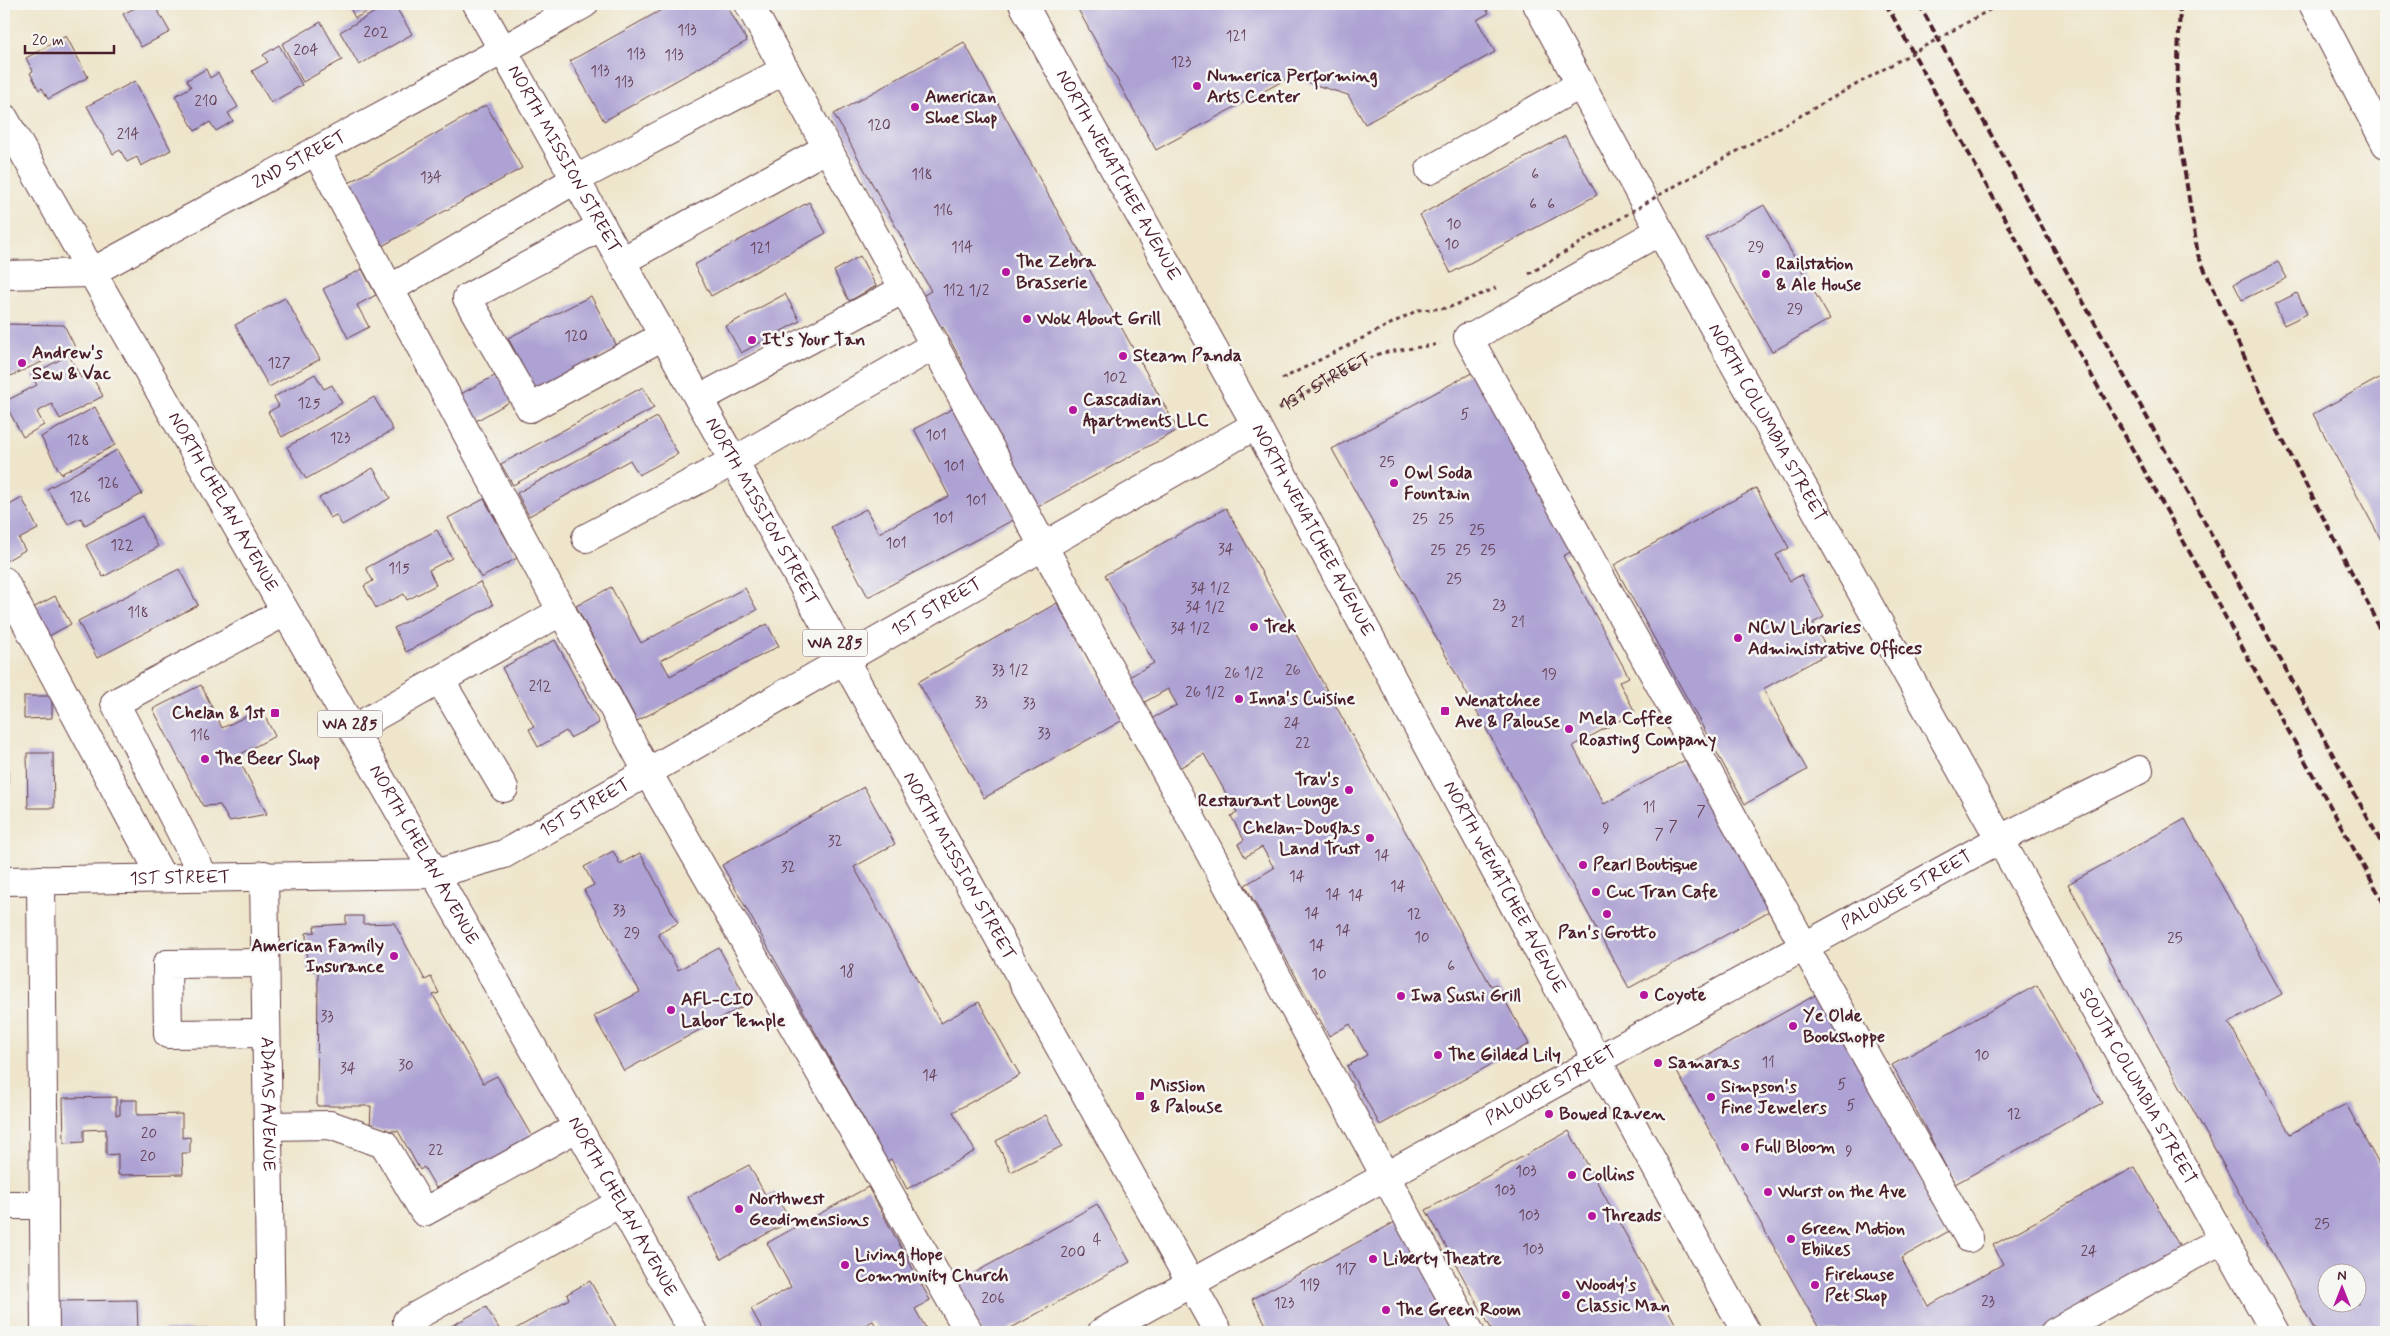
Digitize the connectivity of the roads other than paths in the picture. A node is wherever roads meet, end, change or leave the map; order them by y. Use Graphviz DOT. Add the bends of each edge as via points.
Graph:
graph roads {
  1 [pos="476,4"];
  2 [pos="584,4"];
  3 [pos="748,4"];
  4 [pos="1023,4"];
  5 [pos="1537,4"];
  6 [pos="2313,4"];
  7 [pos="504,50"];
  8 [pos="785,70"];
  9 [pos="1580,84"];
  10 [pos="4,118"];
  11 [pos="2386,144"];
  12 [pos="827,148"];
  13 [pos="316,151"];
  14 [pos="1430,170"];
  15 [pos="576,179"];
  16 [pos="602,226"];
  17 [pos="1660,231"];
  18 [pos="622,261"];
  19 [pos="90,273"];
  20 [pos="4,275"];
  21 [pos="390,289"];
  22 [pos="904,289"];
  23 [pos="664,336"];
  24 [pos="935,345"];
  25 [pos="699,399"];
  26 [pos="1256,425"];
  27 [pos="734,461"];
  28 [pos="586,538"];
  29 [pos="1044,546"];
  30 [pos="4,582"];
  31 [pos="562,611"];
  32 [pos="285,612"];
  33 [pos="845,660"];
  34 [pos="440,680"];
  35 [pos="352,730"];
  36 [pos="2139,770"];
  37 [pos="648,773"];
  38 [pos="504,788"];
  39 [pos="2000,839"];
  40 [pos="435,874"];
  41 [pos="264,876"];
  42 [pos="162,877"];
  43 [pos="204,877"];
  44 [pos="41,880"];
  45 [pos="4,881"];
  46 [pos="1804,946"];
  47 [pos="265,963"];
  48 [pos="266,1033"];
  49 [pos="1597,1060"];
  50 [pos="268,1126"];
  51 [pos="578,1127"];
  52 [pos="1385,1177"];
  53 [pos="620,1203"];
  54 [pos="4,1205"];
  55 [pos="44,1205"];
  56 [pos="1969,1238"];
  57 [pos="2223,1239"];
  58 [pos="1191,1284"];
  59 [pos="45,1332"];
  60 [pos="271,1332"];
  61 [pos="413,1332"];
  62 [pos="693,1332"];
  63 [pos="969,1332"];
  64 [pos="1102,1332"];
  65 [pos="1218,1332"];
  66 [pos="1470,1332"];
  67 [pos="1746,1332"];
  68 [pos="2055,1332"];
  69 [pos="2275,1332"];
  1 -- 7 [label="street, NORTH MISSION STREET / WA 285"];
  2 -- 7 [label="street, 2ND STREET"];
  3 -- 8 [label="street"];
  4 -- 26 [label="street, NORTH WENATCHEE AVENUE"];
  5 -- 9 [label="street, NORTH COLUMBIA STREET"];
  6 -- 11 [label="street"];
  7 -- 13 [label="street, 2ND STREET"];
  7 -- 15 [label="street, NORTH MISSION STREET / WA 285"];
  8 -- 12 [label="street"];
  8 -- 15 [label="street"];
  9 -- 14 [label="street"];
  9 -- 17 [label="street, NORTH COLUMBIA STREET"];
  10 -- 19 [label="street, NORTH CHELAN AVENUE / WA 285"];
  12 -- 18 [label="street"];
  12 -- 22 [label="street"];
  13 -- 19 [label="street, 2ND STREET"];
  13 -- 21 [label="street"];
  15 -- 16 [label="street, NORTH MISSION STREET / WA 285"];
  15 -- 21 [label="street"];
  16 -- 18 [label="street, NORTH MISSION STREET / WA 285"];
  16 -- 23 [label="street" via="467,298 530,408"];
  17 -- 39 [label="street, NORTH COLUMBIA STREET"];
  17 -- 46 [label="street" via="1472,336"];
  18 -- 23 [label="street, NORTH MISSION STREET / WA 285"];
  19 -- 20 [label="street, 2ND STREET"];
  19 -- 32 [label="street, NORTH CHELAN AVENUE / WA 285"];
  21 -- 31 [label="street"];
  22 -- 24 [label="street"];
  22 -- 25 [label="street"];
  23 -- 25 [label="street, NORTH MISSION STREET / WA 285"];
  24 -- 27 [label="street"];
  24 -- 29 [label="street"];
  25 -- 27 [label="street, NORTH MISSION STREET / WA 285"];
  26 -- 29 [label="street, 1ST STREET"];
  26 -- 49 [label="street, NORTH WENATCHEE AVENUE"];
  27 -- 28 [label="street"];
  27 -- 33 [label="street, NORTH MISSION STREET / WA 285"];
  29 -- 33 [label="street, 1ST STREET"];
  29 -- 52 [label="street"];
  30 -- 42 [label="street"];
  31 -- 34 [label="street"];
  31 -- 37 [label="street"];
  32 -- 35 [label="street, NORTH CHELAN AVENUE / WA 285"];
  32 -- 43 [label="street" via="115,703"];
  33 -- 37 [label="street, 1ST STREET"];
  33 -- 58 [label="street, NORTH MISSION STREET / WA 285"];
  34 -- 35 [label="street"];
  34 -- 38 [label="street"];
  35 -- 40 [label="street, NORTH CHELAN AVENUE / WA 285"];
  36 -- 39 [label="street, PALOUSE STREET"];
  37 -- 40 [label="street, 1ST STREET" via="504,854"];
  37 -- 63 [label="street"];
  39 -- 46 [label="street, PALOUSE STREET"];
  39 -- 57 [label="street, SOUTH COLUMBIA STREET"];
  40 -- 41 [label="street, 1ST STREET"];
  40 -- 51 [label="street, NORTH CHELAN AVENUE / WA 285"];
  41 -- 43 [label="street, 1ST STREET"];
  41 -- 47 [label="street, ADAMS AVENUE"];
  42 -- 43 [label="street, 1ST STREET"];
  42 -- 44 [label="street, 1ST STREET"];
  44 -- 45 [label="street, 1ST STREET"];
  44 -- 55 [label="street"];
  46 -- 49 [label="street, PALOUSE STREET"];
  46 -- 56 [label="street"];
  47 -- 48 [label="street, ADAMS AVENUE"];
  47 -- 48 [label="street" via="166,964 168,1034"];
  48 -- 50 [label="street, ADAMS AVENUE"];
  49 -- 52 [label="street, PALOUSE STREET"];
  49 -- 67 [label="street, NORTH WENATCHEE AVENUE"];
  50 -- 51 [label="street" via="330,1125 384,1144 424,1212"];
  50 -- 60 [label="street, ADAMS AVENUE"];
  51 -- 53 [label="street, NORTH CHELAN AVENUE / WA 285"];
  52 -- 58 [label="street, PALOUSE STREET"];
  52 -- 66 [label="street"];
  53 -- 61 [label="street" via="407,1321"];
  53 -- 62 [label="street, NORTH CHELAN AVENUE / WA 285"];
  54 -- 55 [label="street"];
  55 -- 59 [label="street"];
  57 -- 68 [label="street"];
  57 -- 69 [label="street, SOUTH COLUMBIA STREET"];
  58 -- 64 [label="street, PALOUSE STREET"];
  58 -- 65 [label="street, WA 285"];
}
